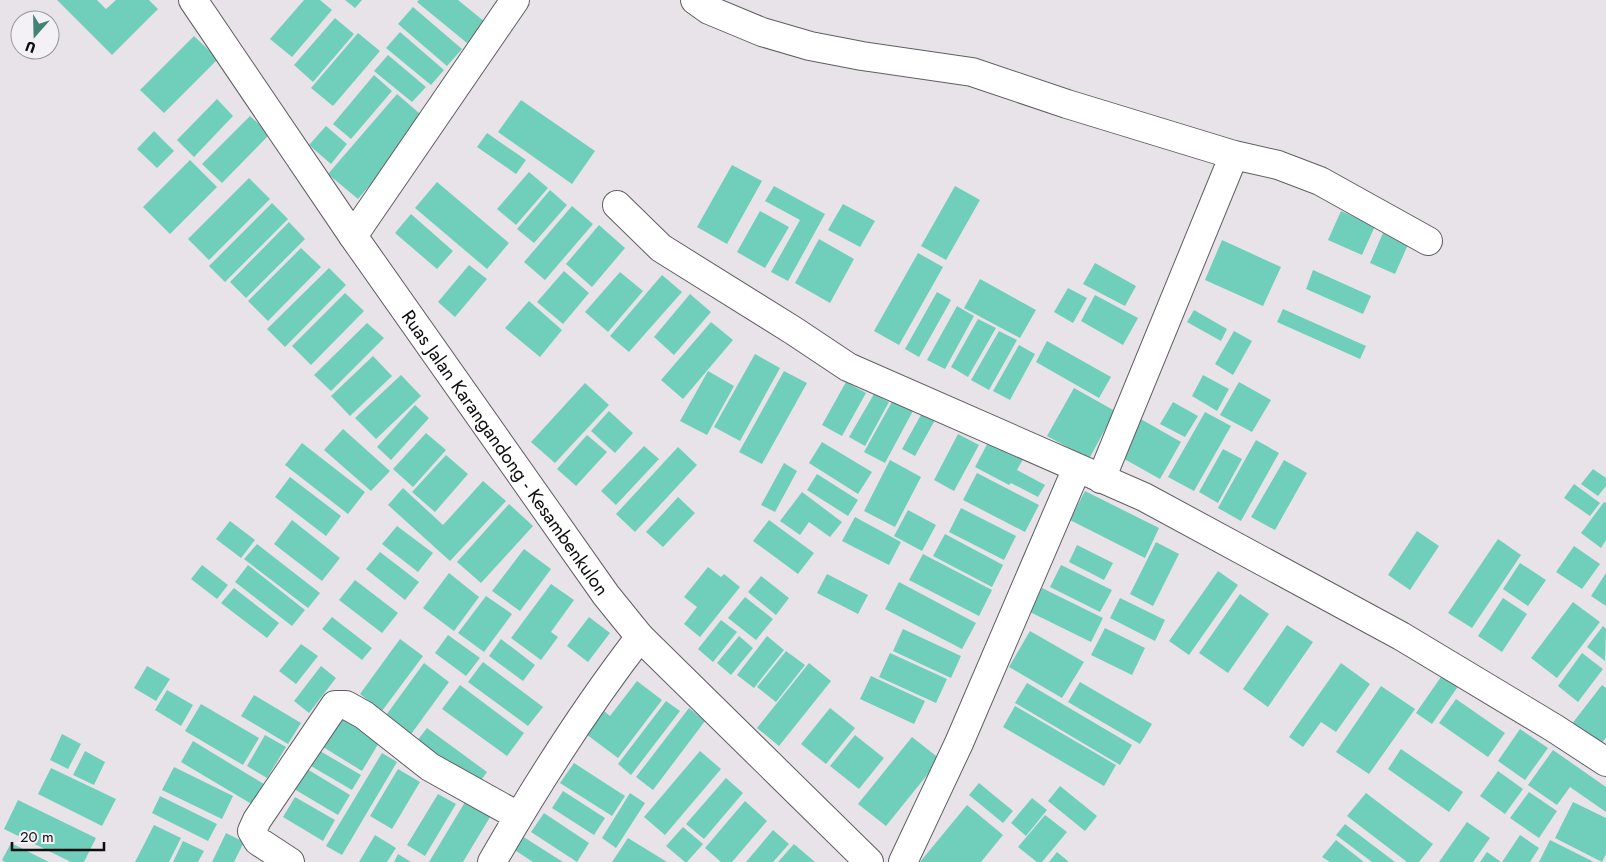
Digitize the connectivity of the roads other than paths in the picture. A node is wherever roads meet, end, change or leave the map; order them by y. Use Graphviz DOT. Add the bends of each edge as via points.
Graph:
graph roads {
  1 [pos="193,0"];
  2 [pos="515,0"];
  3 [pos="695,0"];
  4 [pos="1234,155"];
  5 [pos="616,205"];
  6 [pos="353,236"];
  7 [pos="1428,241"];
  8 [pos="1089,473"];
  9 [pos="640,637"];
  10 [pos="1606,762"];
  11 [pos="518,816"];
  12 [pos="290,862"];
  13 [pos="492,862"];
  14 [pos="869,862"];
  15 [pos="902,862"];
  1 -- 6 [label="street, Ruas Jalan Karangandong - Kesambenkulon"];
  2 -- 6 [label="street"];
  3 -- 4 [label="street" via="709,10 762,32 810,46 972,72"];
  4 -- 7 [label="street" via="1278,165 1320,181"];
  4 -- 8 [label="street"];
  5 -- 8 [label="street" via="661,248 848,367"];
  6 -- 9 [label="street, Ruas Jalan Karangandong - Kesambenkulon" via="606,595"];
  8 -- 10 [label="street" via="1144,497 1401,636"];
  8 -- 15 [label="street"];
  9 -- 11 [label="street" via="605,683"];
  9 -- 14 [label="street, Ruas Jalan Karangandong - Kesambenkulon"];
  11 -- 12 [label="street" via="430,767 364,715 346,706 335,705 252,831 258,841"];
  11 -- 13 [label="street"];
}
